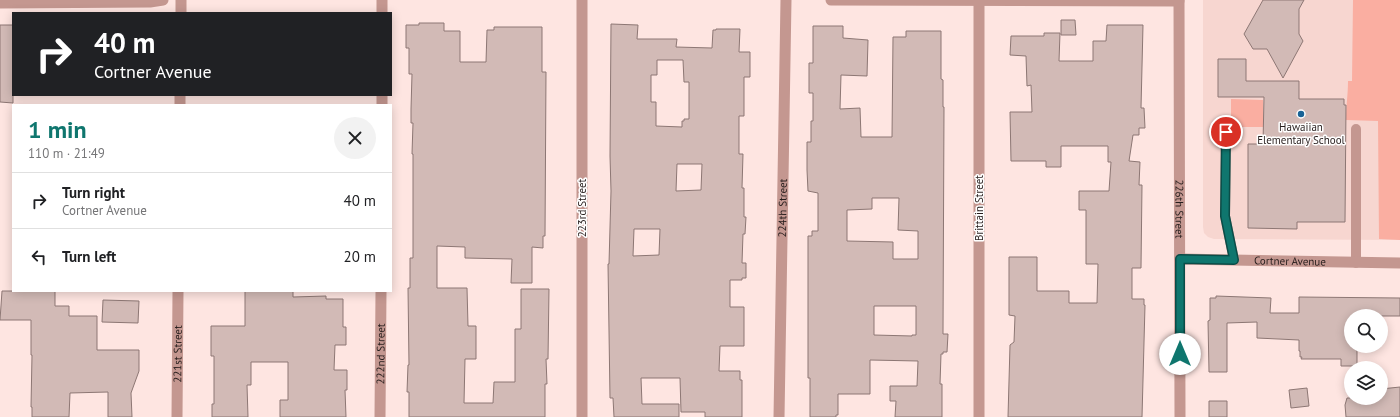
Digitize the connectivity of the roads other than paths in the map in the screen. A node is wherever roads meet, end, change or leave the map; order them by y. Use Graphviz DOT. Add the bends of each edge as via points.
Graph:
graph roads {
  1 [pos="163,0"];
  2 [pos="181,0"];
  3 [pos="382,0"];
  4 [pos="582,0"];
  5 [pos="786,0"];
  6 [pos="831,0"];
  7 [pos="979,0"];
  8 [pos="1179,0"];
  9 [pos="0,3"];
  10 [pos="181,12"];
  11 [pos="382,12"];
  12 [pos="1356,129"];
  13 [pos="1226,132"];
  14 [pos="1180,259"];
  15 [pos="1234,260"];
  16 [pos="1356,263"];
  17 [pos="1400,263"];
  18 [pos="178,292"];
  19 [pos="381,292"];
  20 [pos="177,417"];
  21 [pos="380,417"];
  22 [pos="582,417"];
  23 [pos="779,417"];
  24 [pos="979,417"];
  25 [pos="1180,417"];
  1 -- 9 [label="street"];
  2 -- 10 [label="street"];
  3 -- 11 [label="street"];
  4 -- 22 [label="street, 223rd Street"];
  5 -- 23 [label="street, 224th Street"];
  6 -- 7 [label="street"];
  7 -- 8 [label="street"];
  7 -- 24 [label="street, Brittain Street"];
  8 -- 14 [label="street, 226th Street"];
  12 -- 16 [label="lane"];
  13 -- 15 [label="lane" via="1225,216"];
  14 -- 15 [label="street, Cortner Avenue"];
  14 -- 25 [label="street, 226th Street"];
  15 -- 16 [label="street, Cortner Avenue"];
  16 -- 17 [label="street, Cortner Avenue"];
  18 -- 20 [label="street, 221st Street"];
  19 -- 21 [label="street, 222nd Street"];
}
